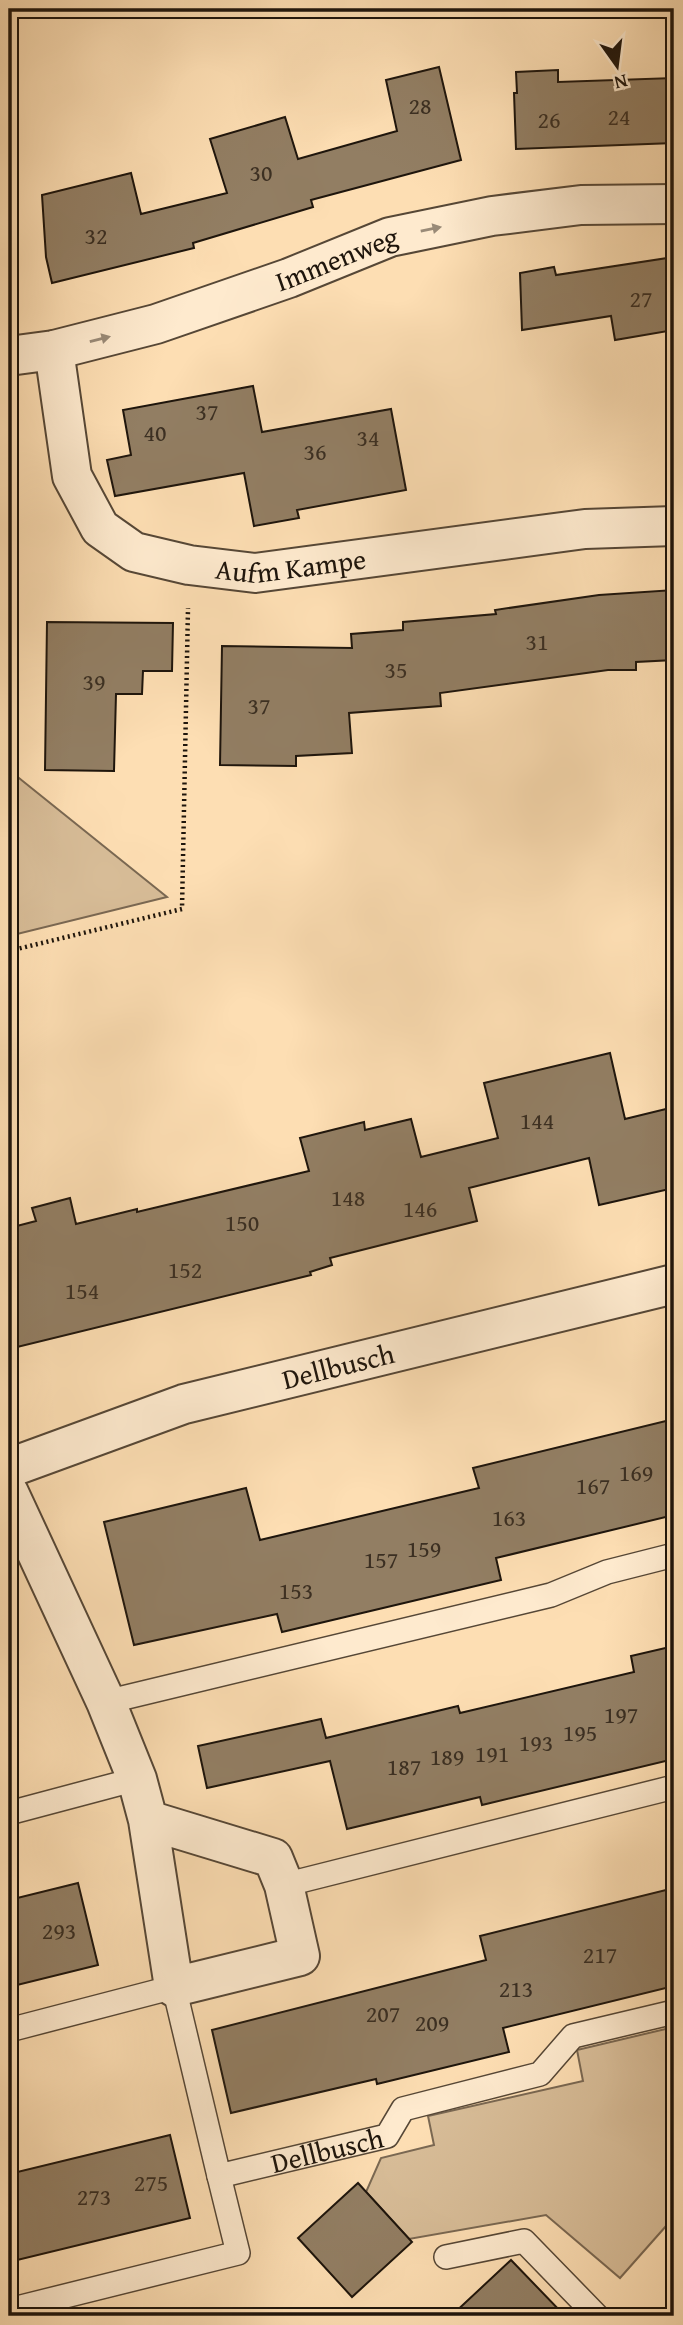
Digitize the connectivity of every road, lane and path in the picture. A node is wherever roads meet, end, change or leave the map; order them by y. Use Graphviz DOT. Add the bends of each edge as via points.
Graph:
graph roads {
  1 [pos="10,9"];
  2 [pos="9,79"];
  3 [pos="9,158"];
  4 [pos="674,204"];
  5 [pos="27,354"];
  6 [pos="674,526"];
  7 [pos="189,565"];
  8 [pos="9,951"];
  9 [pos="674,1284"];
  10 [pos="9,1468"];
  11 [pos="9,1493"];
  12 [pos="674,1555"];
  13 [pos="106,1702"];
  14 [pos="137,1779"];
  15 [pos="674,1787"];
  16 [pos="9,1813"];
  17 [pos="148,1820"];
  18 [pos="284,1885"];
  19 [pos="174,1987"];
  20 [pos="674,2012"];
  21 [pos="9,2030"];
  22 [pos="219,2176"];
  23 [pos="446,2258"];
  24 [pos="9,2310"];
  25 [pos="597,2316"];
  1 -- 2 [label="path"];
  3 -- 5 [label="path"];
  5 -- 4 [label="street, Immenweg, one-way" via="156,324 390,237 492,216 581,205"];
  5 -- 7 [label="street, Aufm Kampe" via="72,476 100,528 134,552"];
  6 -- 7 [label="street, Aufm Kampe" via="585,529 255,573"];
  7 -- 8 [label="path" via="182,909"];
  9 -- 10 [label="street, Dellbusch" via="184,1404"];
  11 -- 13 [label="street"];
  12 -- 13 [label="lane" via="607,1572 551,1595"];
  13 -- 14 [label="street"];
  14 -- 16 [label="lane"];
  14 -- 17 [label="street"];
  15 -- 18 [label="lane"];
  17 -- 18 [label="street" via="273,1858"];
  17 -- 19 [label="street"];
  18 -- 19 [label="street" via="300,1956"];
  19 -- 21 [label="lane"];
  19 -- 22 [label="lane"];
  20 -- 22 [label="lane, Dellbusch" via="573,2036 540,2074 403,2109 387,2136"];
  22 -- 24 [label="lane" via="238,2253"];
  23 -- 25 [label="lane" via="524,2241"];
}
